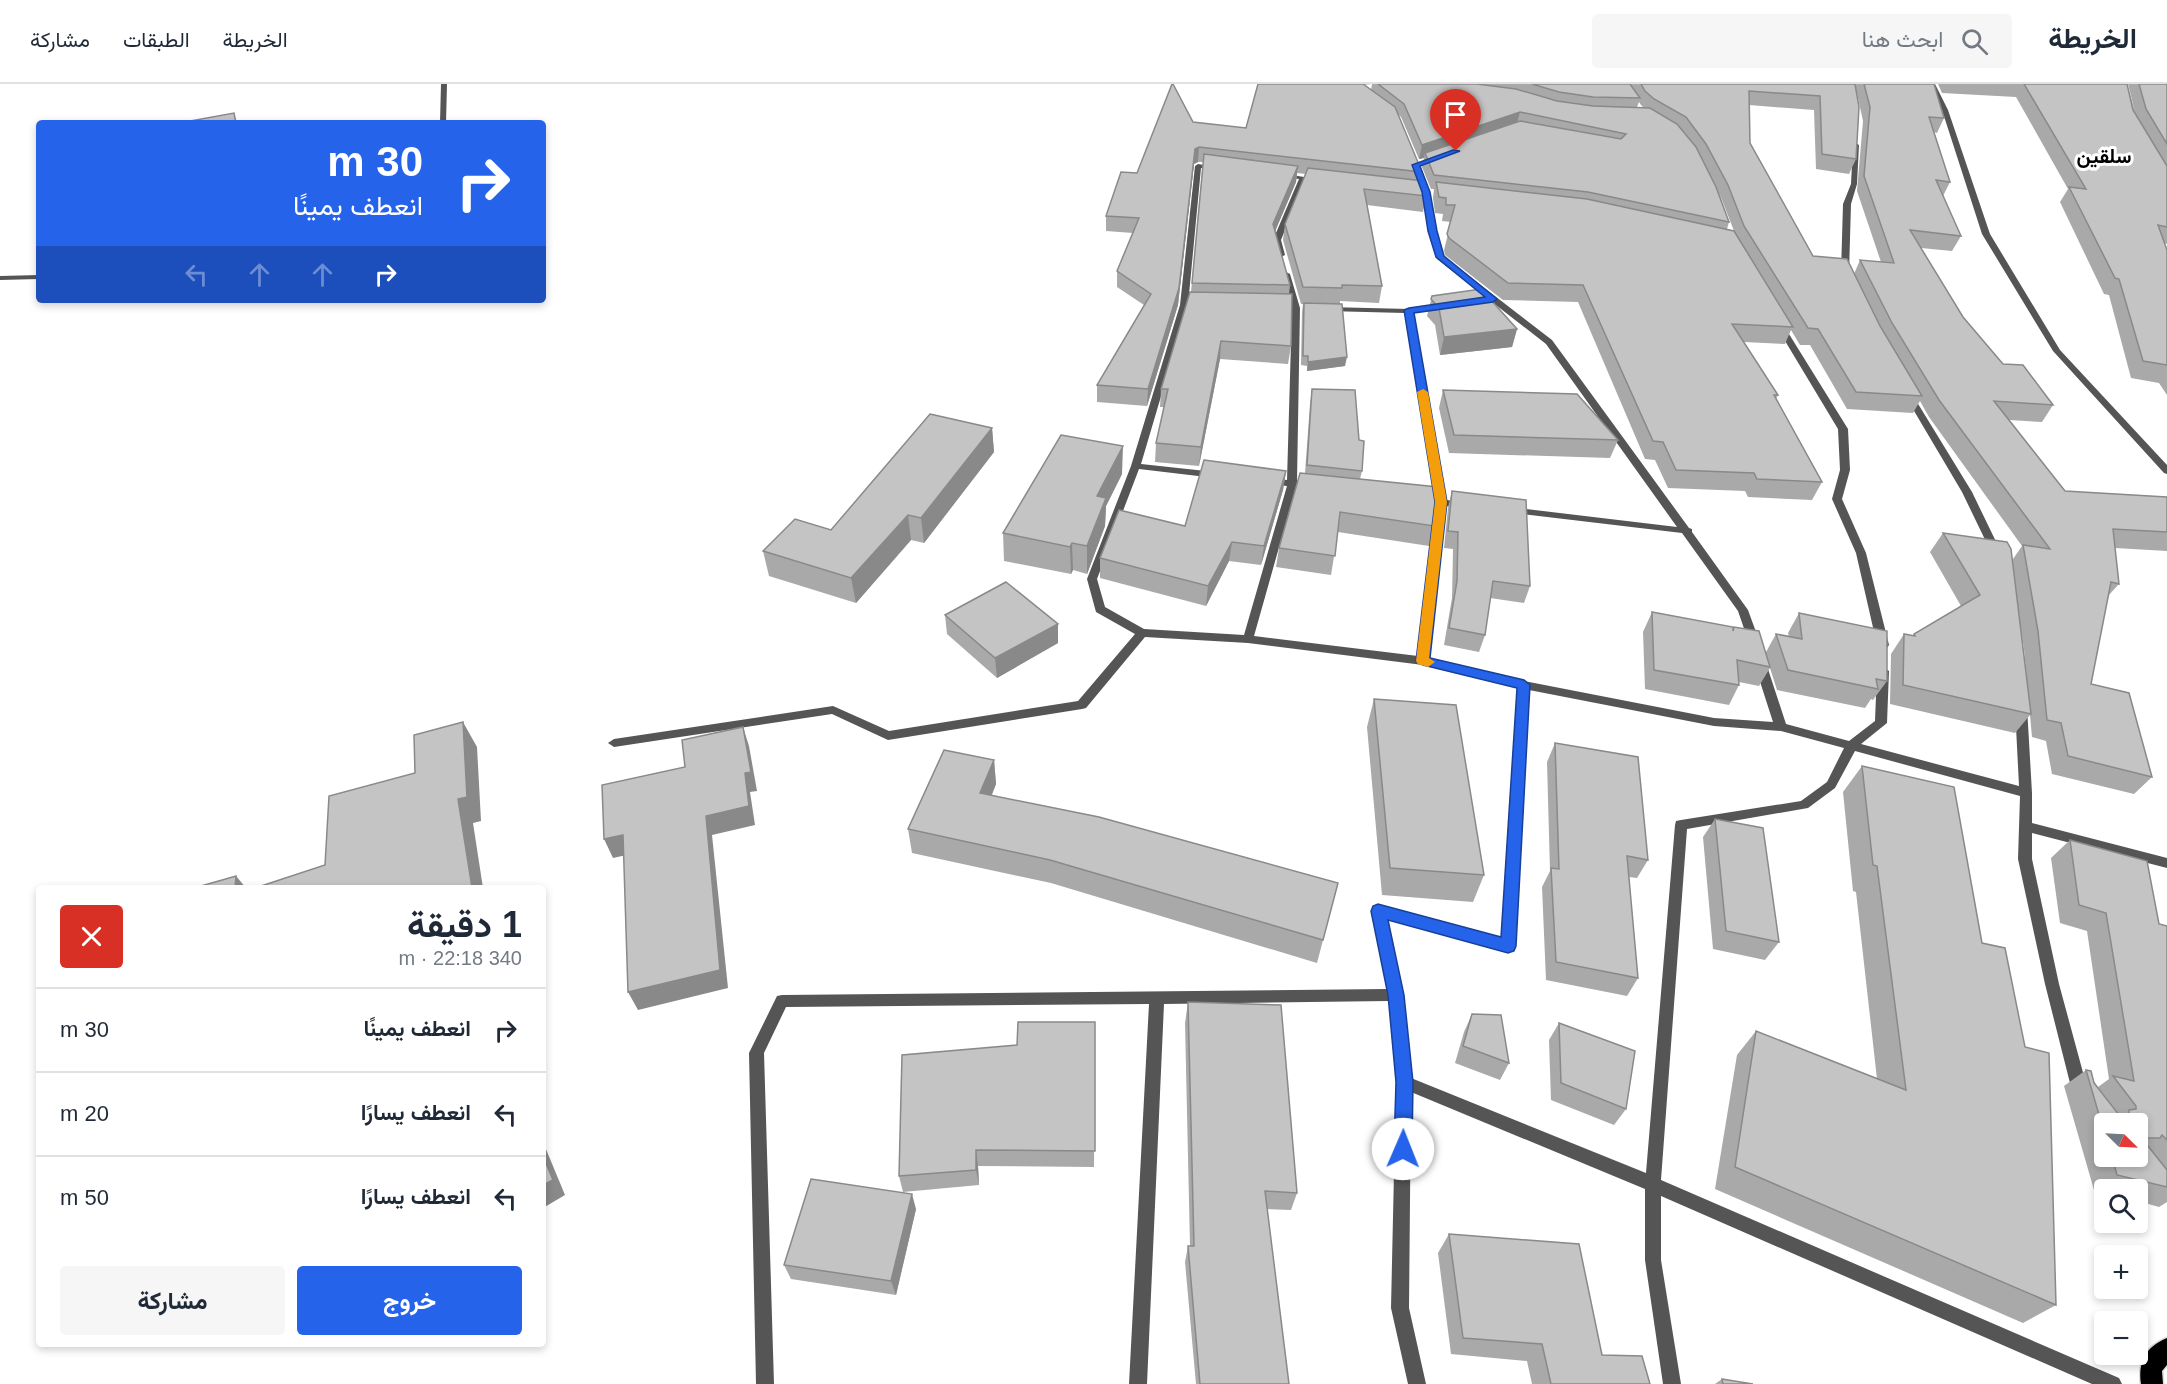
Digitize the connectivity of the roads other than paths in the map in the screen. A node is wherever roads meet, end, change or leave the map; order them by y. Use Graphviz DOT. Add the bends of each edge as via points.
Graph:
graph roads {
  1 [pos="444,84"];
  2 [pos="1932,84"];
  3 [pos="443,120"];
  4 [pos="1857,132"];
  5 [pos="1412,156"];
  6 [pos="1427,161"];
  7 [pos="1416,165"];
  8 [pos="1221,168"];
  9 [pos="1268,174"];
  10 [pos="1303,178"];
  11 [pos="1326,180"];
  12 [pos="1415,191"];
  13 [pos="1426,192"];
  14 [pos="1437,193"];
  15 [pos="36,277"];
  16 [pos="0,279"];
  17 [pos="1849,284"];
  18 [pos="1184,305"];
  19 [pos="1195,305"];
  20 [pos="1451,305"];
  21 [pos="1285,308"];
  22 [pos="1296,308"];
  23 [pos="1307,308"];
  24 [pos="1318,309"];
  25 [pos="1409,310"];
  26 [pos="1776,319"];
  27 [pos="1901,382"];
  28 [pos="1136,466"];
  29 [pos="2167,471"];
  30 [pos="1225,476"];
  31 [pos="1258,480"];
  32 [pos="1292,484"];
  33 [pos="1326,488"];
  34 [pos="1407,498"];
  35 [pos="1441,502"];
  36 [pos="1476,506"];
  37 [pos="1500,509"];
  38 [pos="1688,531"];
  39 [pos="2000,559"];
  40 [pos="1142,633"];
  41 [pos="1248,639"];
  42 [pos="1423,661"];
  43 [pos="1524,685"];
  44 [pos="2020,696"];
  45 [pos="1781,727"];
  46 [pos="614,743"];
  47 [pos="1852,745"];
  48 [pos="2026,793"];
  49 [pos="2025,826"];
  50 [pos="2167,863"];
  51 [pos="1396,995"];
  52 [pos="1157,997"];
  53 [pos="1404,1082"];
  54 [pos="2082,1098"];
  55 [pos="1653,1184"];
  56 [pos="2167,1349"];
  57 [pos="765,1384"];
  58 [pos="1138,1384"];
  59 [pos="1417,1384"];
  60 [pos="1672,1384"];
  61 [pos="2113,1384"];
  62 [pos="2152,1384"];
  1 -- 3 [label="street"];
  2 -- 29 [label="street" via="1945,110 1986,234 2057,351"];
  4 -- 17 [label="street" via="1854,184 1846,204 1845,274"];
  5 -- 7 [label="street"];
  6 -- 7 [label="street"];
  7 -- 13 [label="street"];
  8 -- 18 [label="street" via="1198,166"];
  9 -- 10 [label="street"];
  10 -- 11 [label="street"];
  10 -- 22 [label="street" via="1277,240"];
  12 -- 13 [label="street"];
  13 -- 14 [label="street"];
  13 -- 38 [label="street" via="1440,257 1488,300 1549,342"];
  15 -- 16 [label="street"];
  18 -- 19 [label="street"];
  18 -- 28 [label="street"];
  20 -- 25 [label="street"];
  21 -- 22 [label="street"];
  22 -- 23 [label="street"];
  22 -- 32 [label="street"];
  24 -- 25 [label="street"];
  25 -- 35 [label="street"];
  26 -- 47 [label="street" via="1843,429 1845,470 1837,499 1861,553 1883,647 1881,723"];
  27 -- 39 [label="street" via="1967,492"];
  28 -- 30 [label="street"];
  28 -- 40 [label="street" via="1092,579 1101,609"];
  31 -- 32 [label="street"];
  32 -- 33 [label="street"];
  32 -- 41 [label="street"];
  34 -- 35 [label="street"];
  35 -- 36 [label="street"];
  35 -- 42 [label="street"];
  37 -- 38 [label="street"];
  38 -- 45 [label="street" via="1743,610"];
  40 -- 41 [label="street"];
  40 -- 46 [label="street" via="1082,705 888,736 833,710"];
  41 -- 42 [label="street"];
  42 -- 43 [label="street"];
  43 -- 45 [label="street" via="1714,722"];
  43 -- 51 [label="street" via="1508,946 1378,911"];
  44 -- 48 [label="street"];
  45 -- 47 [label="street"];
  47 -- 48 [label="street"];
  47 -- 55 [label="street" via="1830,785 1804,805 1681,825"];
  48 -- 49 [label="street"];
  49 -- 50 [label="street"];
  49 -- 54 [label="street" via="2025,860"];
  51 -- 52 [label="street"];
  51 -- 53 [label="street"];
  52 -- 57 [label="street" via="782,1001 756,1053"];
  52 -- 58 [label="street"];
  53 -- 55 [label="street"];
  53 -- 59 [label="street" via="1400,1308"];
  55 -- 60 [label="street" via="1653,1260"];
  55 -- 61 [label="street"];
  56 -- 62 [label="main road" via="2150,1367"];
}
